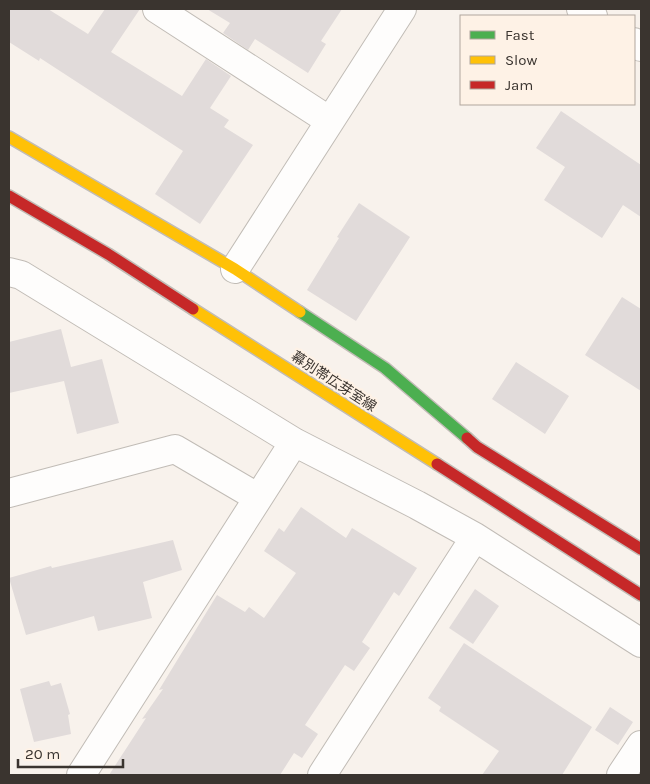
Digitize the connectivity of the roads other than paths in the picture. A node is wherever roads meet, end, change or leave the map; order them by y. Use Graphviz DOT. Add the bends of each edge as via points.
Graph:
graph roads {
  1 [pos="157,9"];
  2 [pos="402,9"];
  3 [pos="330,121"];
  4 [pos="9,137"];
  5 [pos="9,196"];
  6 [pos="235,270"];
  7 [pos="9,272"];
  8 [pos="294,442"];
  9 [pos="9,493"];
  10 [pos="257,497"];
  11 [pos="475,537"];
  12 [pos="639,542"];
  13 [pos="641,595"];
  14 [pos="641,643"];
  15 [pos="641,744"];
  16 [pos="81,775"];
  17 [pos="322,775"];
  18 [pos="621,775"];
  1 -- 3 [label="street"];
  2 -- 3 [label="street"];
  3 -- 6 [label="street"];
  4 -- 6 [label="street"];
  5 -- 13 [label="street, 幕別帯広芽室線" via="108,254"];
  6 -- 12 [label="street" via="385,368 477,447"];
  7 -- 8 [label="street" via="21,276"];
  8 -- 10 [label="street"];
  8 -- 11 [label="street"];
  9 -- 10 [label="street" via="175,449"];
  10 -- 16 [label="street"];
  11 -- 14 [label="street"];
  11 -- 17 [label="street"];
  15 -- 18 [label="street"];
}
